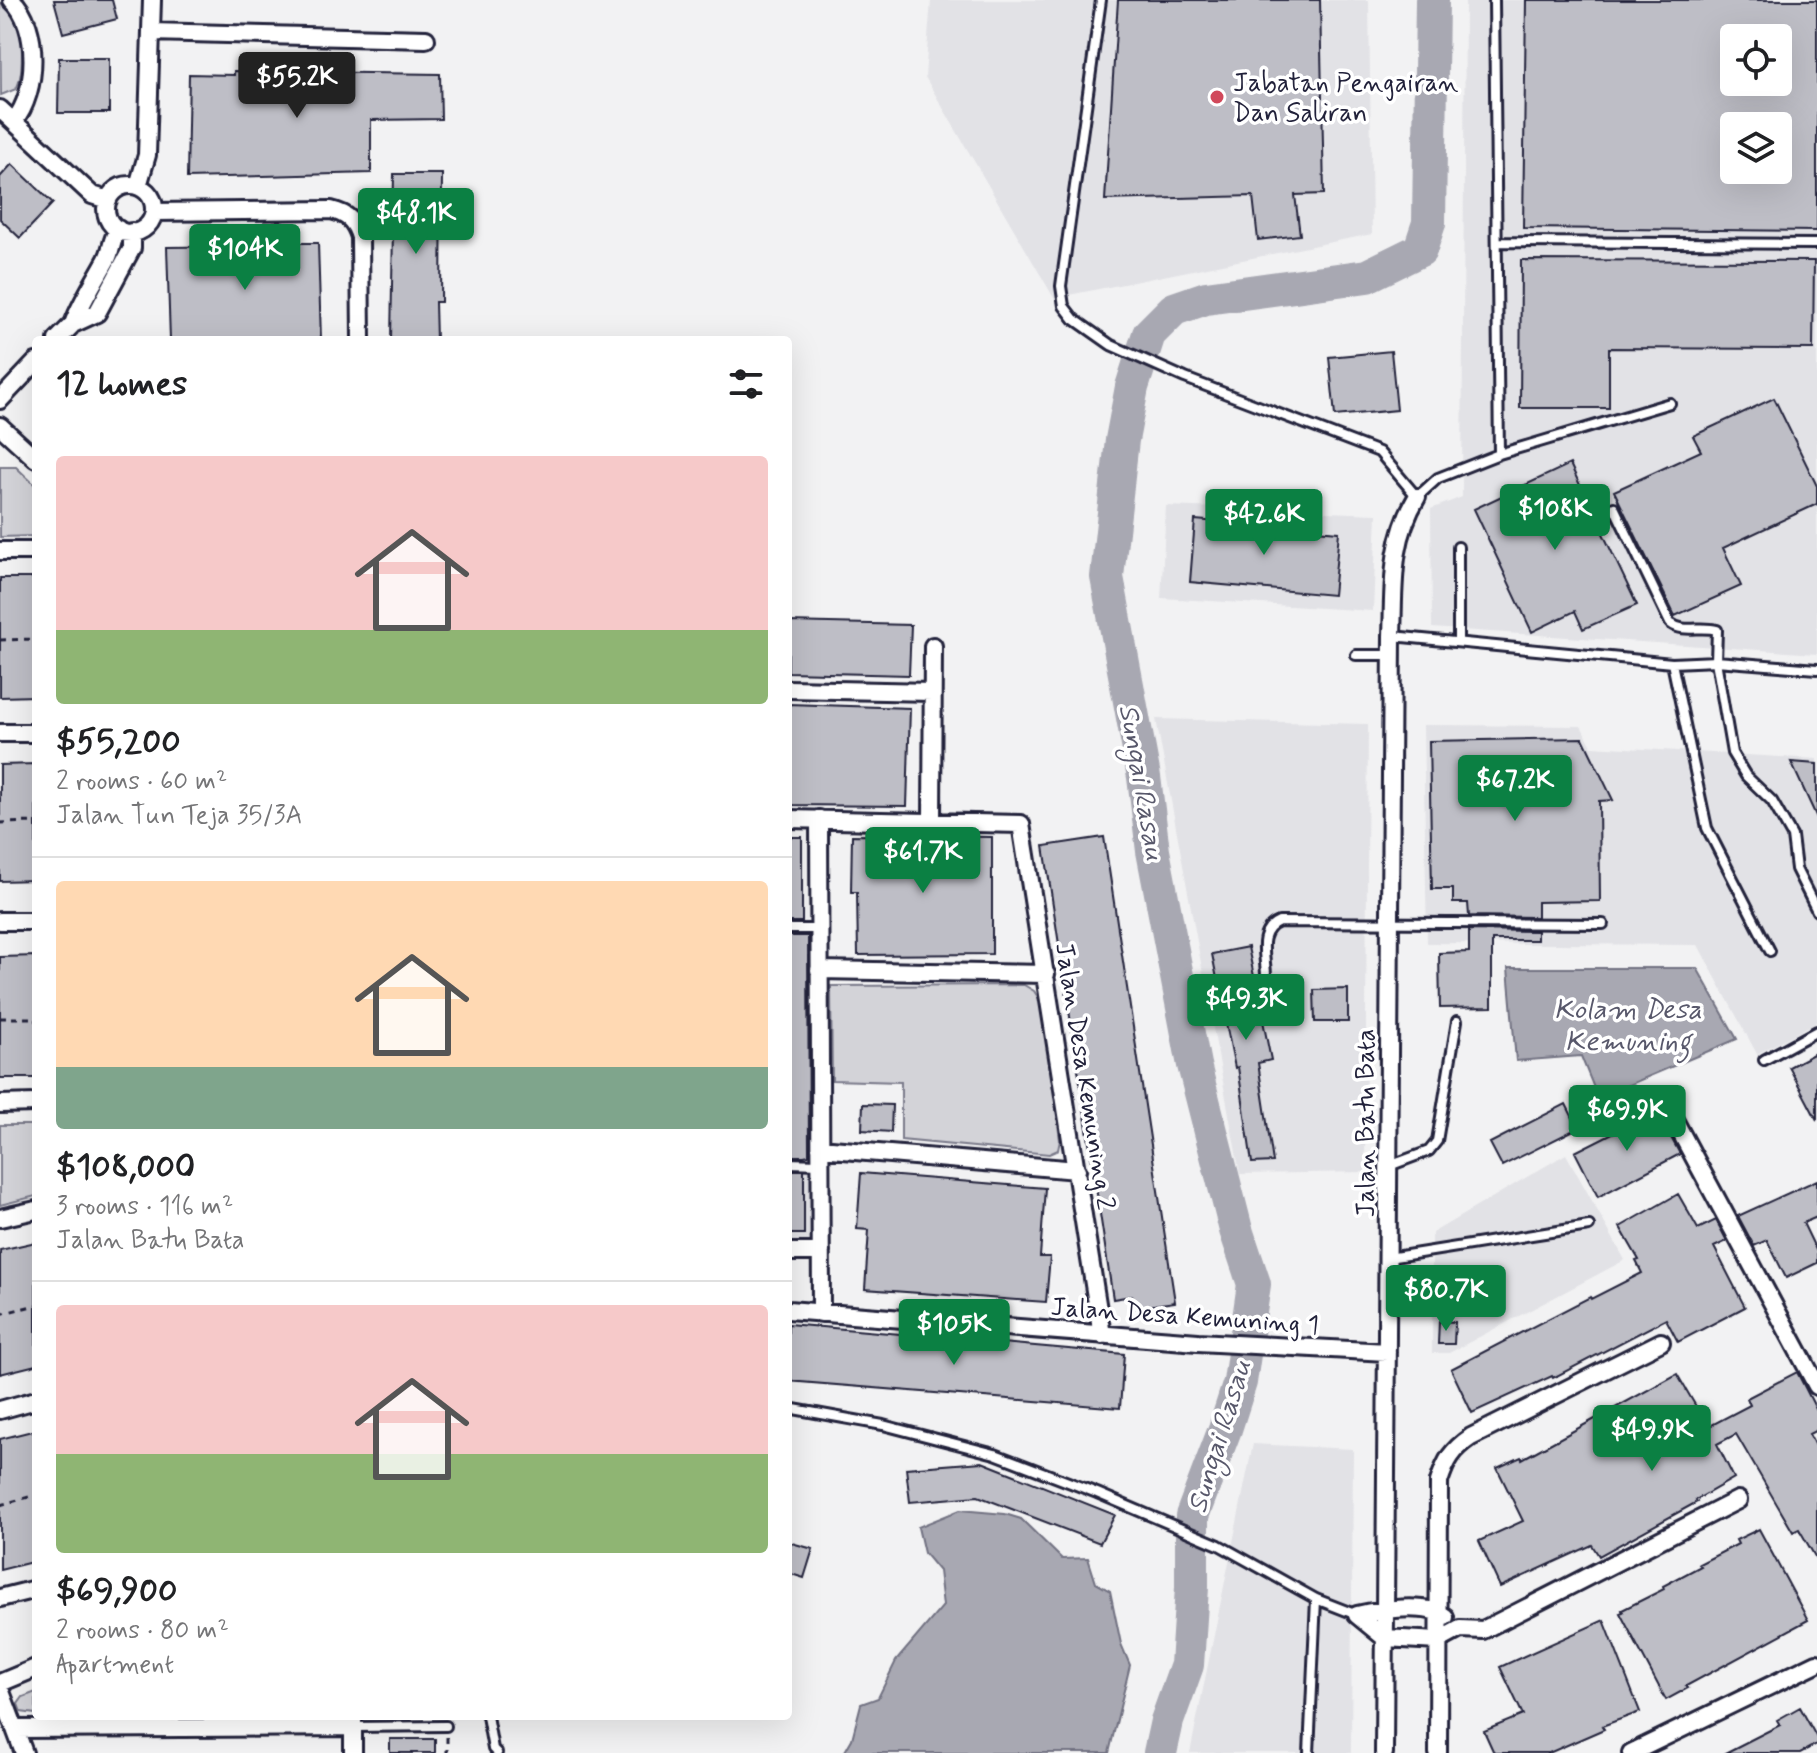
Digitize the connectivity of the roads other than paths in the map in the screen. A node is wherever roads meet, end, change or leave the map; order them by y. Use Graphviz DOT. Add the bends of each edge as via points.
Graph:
graph roads {
  1 [pos="12,0"];
  2 [pos="152,0"];
  3 [pos="1101,0"];
  4 [pos="1494,0"];
  5 [pos="151,32"];
  6 [pos="426,39"];
  7 [pos="0,109"];
  8 [pos="14,121"];
  9 [pos="138,186"];
  10 [pos="108,200"];
  11 [pos="154,212"];
  12 [pos="125,231"];
  13 [pos="1497,242"];
  14 [pos="1817,244"];
  15 [pos="73,324"];
  16 [pos="61,336"];
  17 [pos="361,336"];
  18 [pos="32,366"];
  19 [pos="0,400"];
  20 [pos="1670,403"];
  21 [pos="0,426"];
  22 [pos="1499,454"];
  23 [pos="32,455"];
  24 [pos="1417,497"];
  25 [pos="1614,507"];
  26 [pos="1458,547"];
  27 [pos="0,551"];
  28 [pos="32,551"];
  29 [pos="1392,636"];
  30 [pos="1458,641"];
  31 [pos="933,646"];
  32 [pos="1356,655"];
  33 [pos="1392,655"];
  34 [pos="1716,661"];
  35 [pos="1672,663"];
  36 [pos="1817,669"];
  37 [pos="792,689"];
  38 [pos="932,692"];
  39 [pos="0,733"];
  40 [pos="32,733"];
  41 [pos="792,819"];
  42 [pos="819,819"];
  43 [pos="932,822"];
  44 [pos="1817,911"];
  45 [pos="0,921"];
  46 [pos="32,921"];
  47 [pos="1390,923"];
  48 [pos="1603,924"];
  49 [pos="792,929"];
  50 [pos="819,929"];
  51 [pos="1770,951"];
  52 [pos="819,970"];
  53 [pos="1046,974"];
  54 [pos="1266,974"];
  55 [pos="1457,1021"];
  56 [pos="1817,1031"];
  57 [pos="1764,1060"];
  58 [pos="32,1103"];
  59 [pos="0,1104"];
  60 [pos="1672,1116"];
  61 [pos="820,1156"];
  62 [pos="792,1162"];
  63 [pos="1388,1166"];
  64 [pos="1077,1170"];
  65 [pos="32,1211"];
  66 [pos="0,1218"];
  67 [pos="1589,1226"];
  68 [pos="792,1252"];
  69 [pos="821,1252"];
  70 [pos="1388,1258"];
  71 [pos="792,1310"];
  72 [pos="821,1313"];
  73 [pos="1102,1335"];
  74 [pos="1661,1342"];
  75 [pos="1387,1352"];
  76 [pos="1817,1386"];
  77 [pos="32,1401"];
  78 [pos="792,1409"];
  79 [pos="0,1410"];
  80 [pos="1738,1500"];
  81 [pos="32,1590"];
  82 [pos="0,1598"];
  83 [pos="1316,1599"];
  84 [pos="1385,1608"];
  85 [pos="1438,1611"];
  86 [pos="1357,1615"];
  87 [pos="1460,1629"];
  88 [pos="1385,1638"];
  89 [pos="1438,1641"];
  90 [pos="1817,1663"];
  91 [pos="32,1670"];
  92 [pos="0,1683"];
  93 [pos="0,1689"];
  94 [pos="488,1720"];
  95 [pos="353,1722"];
  96 [pos="446,1726"];
  97 [pos="15,1729"];
  98 [pos="24,1753"];
  99 [pos="353,1753"];
  100 [pos="497,1753"];
  101 [pos="1309,1753"];
  102 [pos="1384,1753"];
  103 [pos="1438,1753"];
  104 [pos="1631,1753"];
  1 -- 8 [label="street" via="22,9 33,54 28,92"];
  2 -- 5 [label="street"];
  3 -- 24 [label="lane" via="1061,286 1064,306 1111,345 1379,452"];
  4 -- 13 [label="lane"];
  5 -- 6 [label="street"];
  5 -- 9 [label="street" via="147,155"];
  7 -- 8 [label="street"];
  8 -- 10 [label="street" via="92,195"];
  9 -- 10 [label="street" via="122,186"];
  9 -- 11 [label="street" via="152,198"];
  10 -- 12 [label="street" via="110,221"];
  11 -- 12 [label="street" via="148,225"];
  11 -- 17 [label="street" via="344,213 360,237"];
  12 -- 15 [label="street" via="109,244 110,254"];
  12 -- 15 [label="street" via="132,248 97,313"];
  13 -- 14 [label="lane"];
  13 -- 22 [label="lane"];
  15 -- 16 [label="street"];
  18 -- 19 [label="street"];
  20 -- 22 [label="lane"];
  21 -- 23 [label="street"];
  22 -- 24 [label="lane" via="1438,478"];
  24 -- 29 [label="street, Jalan Batu Bata" via="1398,536"];
  25 -- 34 [label="lane" via="1670,623 1685,630 1717,630"];
  26 -- 30 [label="lane"];
  27 -- 28 [label="street"];
  29 -- 30 [label="lane"];
  29 -- 33 [label="street, Jalan Batu Bata"];
  30 -- 35 [label="lane"];
  31 -- 38 [label="street"];
  32 -- 33 [label="lane"];
  33 -- 47 [label="street, Jalan Batu Bata"];
  34 -- 35 [label="lane"];
  34 -- 36 [label="lane"];
  34 -- 44 [label="lane" via="1732,753 1772,801 1792,836 1796,869"];
  35 -- 51 [label="lane" via="1707,828"];
  37 -- 38 [label="street"];
  38 -- 43 [label="street"];
  39 -- 40 [label="street"];
  41 -- 42 [label="street"];
  42 -- 43 [label="street"];
  42 -- 50 [label="street"];
  43 -- 53 [label="street, Jalan Desa Kemuning 2" via="1021,824"];
  45 -- 46 [label="street"];
  47 -- 48 [label="lane"];
  47 -- 54 [label="lane" via="1268,926 1263,934"];
  47 -- 63 [label="street, Jalan Batu Bata"];
  49 -- 50 [label="lane"];
  50 -- 52 [label="street"];
  52 -- 53 [label="street"];
  52 -- 61 [label="street"];
  53 -- 64 [label="street, Jalan Desa Kemuning 2"];
  55 -- 63 [label="lane" via="1437,1141 1429,1151"];
  56 -- 57 [label="lane"];
  58 -- 59 [label="street"];
  60 -- 76 [label="street"];
  61 -- 62 [label="lane"];
  61 -- 64 [label="street"];
  61 -- 69 [label="street"];
  63 -- 70 [label="street, Jalan Batu Bata"];
  64 -- 73 [label="street, Jalan Desa Kemuning 2"];
  65 -- 66 [label="street"];
  67 -- 70 [label="lane"];
  68 -- 69 [label="street"];
  69 -- 72 [label="street"];
  70 -- 75 [label="street, Jalan Batu Bata"];
  71 -- 72 [label="street, Jalan Desa Kemuning 1"];
  72 -- 73 [label="street, Jalan Desa Kemuning 1"];
  73 -- 75 [label="street, Jalan Desa Kemuning 1"];
  74 -- 85 [label="street" via="1471,1437 1451,1453 1439,1482"];
  75 -- 84 [label="street, Jalan Batu Bata"];
  77 -- 79 [label="street"];
  78 -- 83 [label="lane" via="995,1454 1219,1545"];
  80 -- 87 [label="street" via="1483,1630"];
  81 -- 82 [label="street"];
  83 -- 86 [label="lane"];
  83 -- 101 [label="lane"];
  84 -- 85 [label="street"];
  84 -- 86 [label="street"];
  84 -- 88 [label="street, Jalan Batu Bata"];
  85 -- 87 [label="street"];
  85 -- 89 [label="street"];
  86 -- 88 [label="street"];
  87 -- 89 [label="street"];
  88 -- 89 [label="street"];
  88 -- 102 [label="street, Jalan Batu Bata"];
  89 -- 103 [label="street"];
  90 -- 104 [label="street"];
  91 -- 92 [label="street"];
  93 -- 97 [label="street"];
  94 -- 100 [label="lane"];
  95 -- 96 [label="lane"];
  95 -- 97 [label="street"];
  95 -- 99 [label="street"];
  97 -- 98 [label="street"];
}
